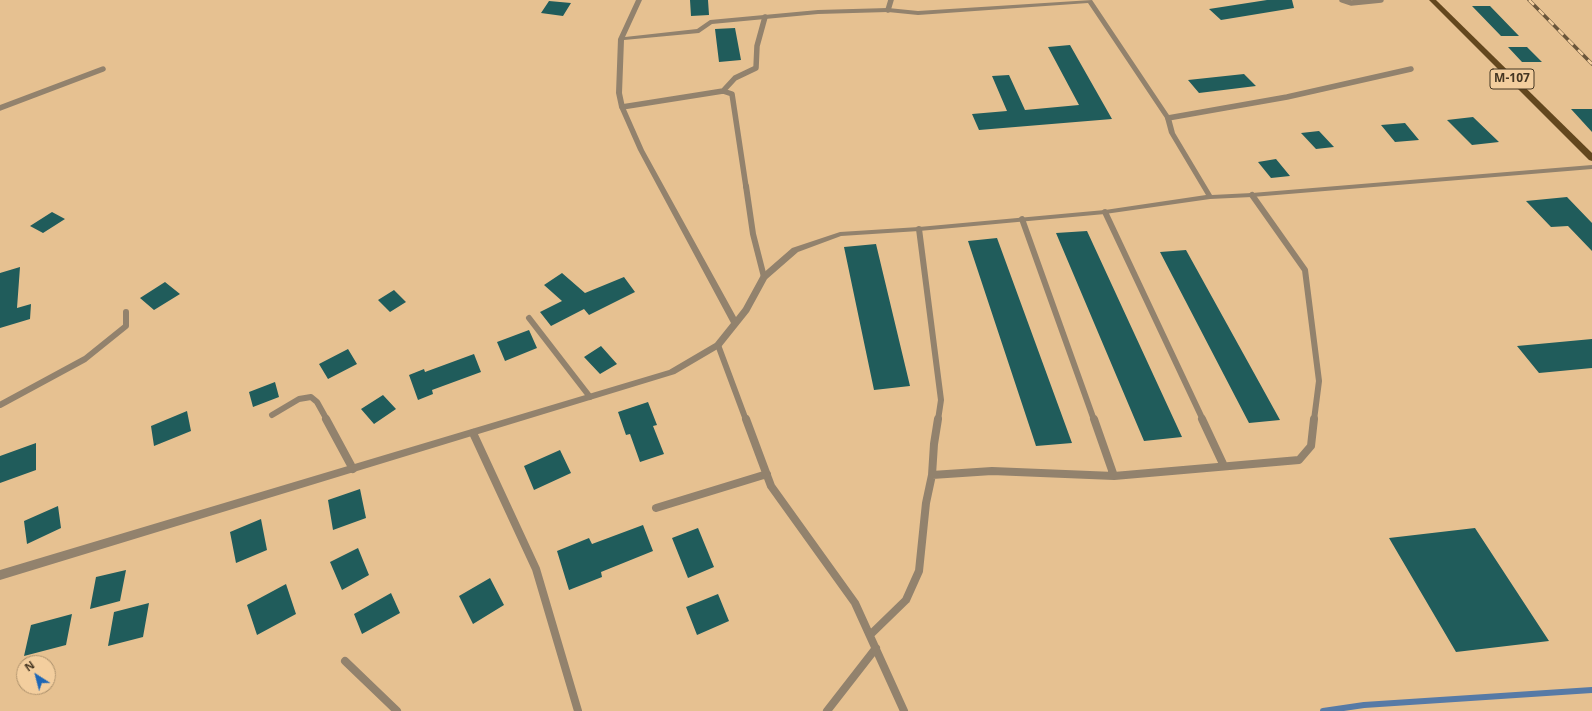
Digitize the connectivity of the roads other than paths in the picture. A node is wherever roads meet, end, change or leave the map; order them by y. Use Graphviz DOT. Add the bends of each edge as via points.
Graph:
graph roads {
  1 [pos="639,0"];
  2 [pos="891,0"];
  3 [pos="1089,0"];
  4 [pos="1342,0"];
  5 [pos="1381,0"];
  6 [pos="1432,0"];
  7 [pos="888,10"];
  8 [pos="765,17"];
  9 [pos="621,39"];
  10 [pos="103,69"];
  11 [pos="1411,69"];
  12 [pos="723,91"];
  13 [pos="622,107"];
  14 [pos="0,108"];
  15 [pos="1168,118"];
  16 [pos="1592,158"];
  17 [pos="1592,167"];
  18 [pos="1252,195"];
  19 [pos="1210,197"];
  20 [pos="1105,212"];
  21 [pos="1022,219"];
  22 [pos="919,230"];
  23 [pos="764,277"];
  24 [pos="126,312"];
  25 [pos="529,318"];
  26 [pos="735,323"];
  27 [pos="718,345"];
  28 [pos="590,397"];
  29 [pos="0,405"];
  30 [pos="272,416"];
  31 [pos="472,433"];
  32 [pos="1224,466"];
  33 [pos="353,469"];
  34 [pos="767,474"];
  35 [pos="932,475"];
  36 [pos="1114,476"];
  37 [pos="656,508"];
  38 [pos="0,575"];
  39 [pos="870,635"];
  40 [pos="876,648"];
  41 [pos="346,661"];
  42 [pos="396,711"];
  43 [pos="578,711"];
  44 [pos="827,711"];
  45 [pos="904,711"];
  1 -- 9 [label="street"];
  2 -- 7 [label="lane"];
  3 -- 7 [label="street" via="918,13"];
  3 -- 15 [label="street"];
  4 -- 5 [label="lane" via="1351,3"];
  6 -- 16 [label="main road, М-107"];
  7 -- 8 [label="street"];
  8 -- 9 [label="street" via="710,22 699,31"];
  8 -- 12 [label="lane" via="757,46 756,68 735,78"];
  9 -- 13 [label="street"];
  10 -- 14 [label="lane"];
  11 -- 15 [label="lane" via="1287,98"];
  12 -- 13 [label="lane"];
  12 -- 23 [label="lane" via="732,94 753,234"];
  13 -- 26 [label="street" via="641,150"];
  15 -- 19 [label="street" via="1172,133"];
  17 -- 18 [label="street"];
  18 -- 19 [label="street"];
  18 -- 32 [label="lane" via="1305,270 1319,381 1311,446 1299,460"];
  19 -- 20 [label="street"];
  20 -- 21 [label="street"];
  20 -- 32 [label="lane"];
  21 -- 22 [label="street"];
  21 -- 36 [label="lane"];
  22 -- 23 [label="street" via="840,234 795,250"];
  22 -- 35 [label="lane" via="941,400"];
  23 -- 26 [label="street" via="746,310"];
  24 -- 29 [label="lane" via="126,326 85,359"];
  25 -- 28 [label="lane"];
  26 -- 27 [label="street"];
  27 -- 28 [label="street" via="672,372"];
  27 -- 34 [label="lane"];
  28 -- 31 [label="street"];
  30 -- 33 [label="lane" via="299,399 311,397 317,402"];
  31 -- 33 [label="street"];
  31 -- 43 [label="lane" via="536,568"];
  32 -- 36 [label="lane"];
  33 -- 38 [label="street"];
  34 -- 37 [label="lane"];
  34 -- 39 [label="lane" via="771,486 855,603"];
  35 -- 36 [label="lane" via="992,471"];
  35 -- 39 [label="lane" via="926,503 919,571 906,600"];
  39 -- 40 [label="lane"];
  40 -- 44 [label="lane"];
  40 -- 45 [label="lane"];
  41 -- 42 [label="lane"];
}
